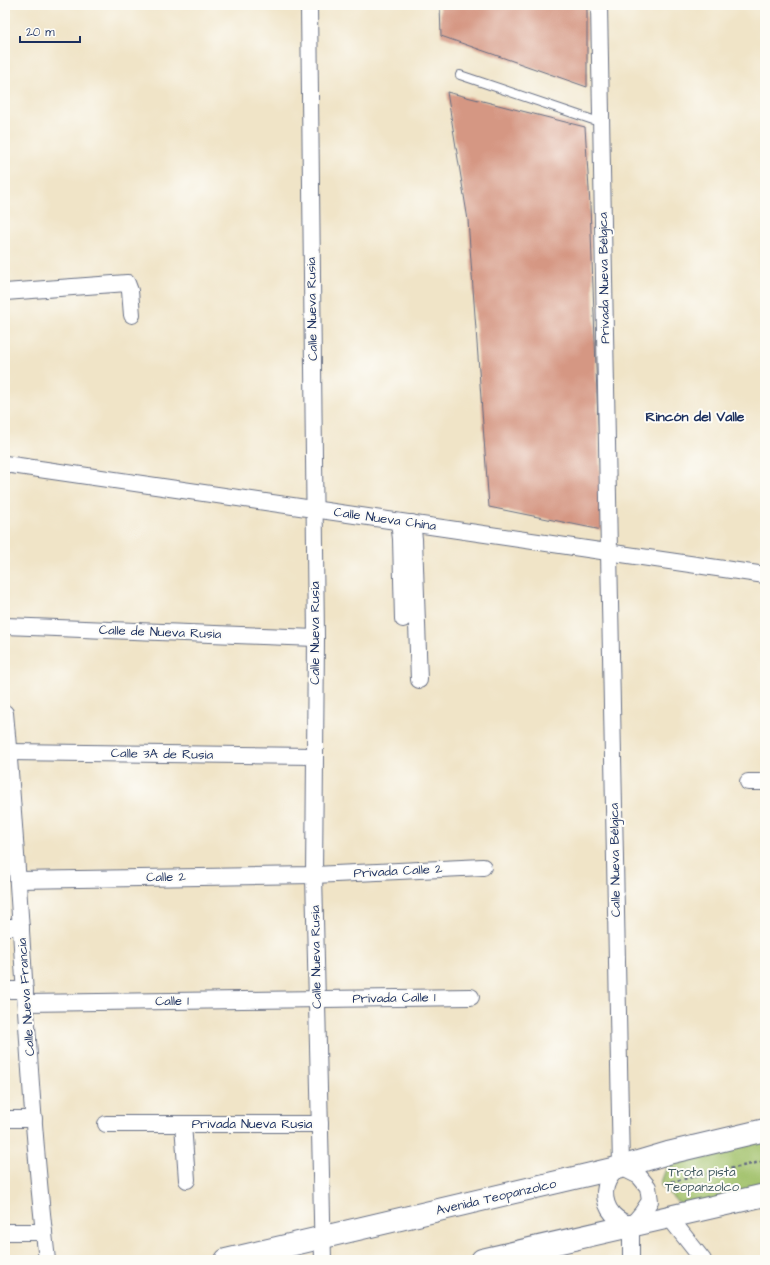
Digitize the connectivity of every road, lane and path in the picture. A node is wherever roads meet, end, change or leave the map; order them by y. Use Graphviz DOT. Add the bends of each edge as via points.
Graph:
graph roads {
  1 [pos="309,5"];
  2 [pos="600,5"];
  3 [pos="460,75"];
  4 [pos="602,123"];
  5 [pos="5,292"];
  6 [pos="132,315"];
  7 [pos="5,464"];
  8 [pos="314,509"];
  9 [pos="405,522"];
  10 [pos="609,552"];
  11 [pos="765,575"];
  12 [pos="403,619"];
  13 [pos="5,626"];
  14 [pos="316,638"];
  15 [pos="419,680"];
  16 [pos="5,713"];
  17 [pos="8,752"];
  18 [pos="315,756"];
  19 [pos="748,782"];
  20 [pos="765,782"];
  21 [pos="10,818"];
  22 [pos="11,861"];
  23 [pos="483,867"];
  24 [pos="314,875"];
  25 [pos="18,880"];
  26 [pos="5,926"];
  27 [pos="21,927"];
  28 [pos="5,990"];
  29 [pos="26,996"];
  30 [pos="471,997"];
  31 [pos="317,999"];
  32 [pos="5,1119"];
  33 [pos="34,1119"];
  34 [pos="106,1124"];
  35 [pos="183,1124"];
  36 [pos="320,1124"];
  37 [pos="765,1130"];
  38 [pos="765,1161"];
  39 [pos="621,1167"];
  40 [pos="187,1180"];
  41 [pos="660,1185"];
  42 [pos="765,1195"];
  43 [pos="668,1217"];
  44 [pos="631,1226"];
  45 [pos="5,1232"];
  46 [pos="44,1232"];
  47 [pos="322,1238"];
  48 [pos="47,1260"];
  49 [pos="226,1260"];
  50 [pos="323,1260"];
  51 [pos="482,1260"];
  52 [pos="631,1260"];
  53 [pos="703,1260"];
  1 -- 8 [label="street, Calle Nueva Rusia"];
  2 -- 4 [label="street, Privada Nueva Bélgica"];
  3 -- 4 [label="lane"];
  4 -- 10 [label="street, Privada Nueva Bélgica"];
  5 -- 6 [label="street" via="127,283"];
  7 -- 8 [label="street, Calle Nueva China"];
  8 -- 9 [label="street, Calle Nueva China"];
  8 -- 14 [label="street, Calle Nueva Rusia"];
  9 -- 10 [label="street, Calle Nueva China"];
  9 -- 12 [label="street" via="401,539"];
  9 -- 15 [label="street" via="414,539"];
  10 -- 11 [label="street, Calle Nueva China"];
  10 -- 39 [label="street, Calle Nueva Bélgica"];
  13 -- 14 [label="street, Calle de Nueva Rusia"];
  14 -- 18 [label="street, Calle Nueva Rusia"];
  16 -- 17 [label="street, Calle Nueva Francia"];
  17 -- 18 [label="street, Calle 3A de Rusia"];
  17 -- 21 [label="street, Calle Nueva Francia"];
  18 -- 24 [label="street, Calle Nueva Rusia"];
  19 -- 20 [label="street"];
  21 -- 22 [label="street, Calle Nueva Francia"];
  22 -- 25 [label="street, Calle Nueva Francia"];
  23 -- 24 [label="street, Privada Calle 2"];
  24 -- 25 [label="street, Calle 2"];
  24 -- 31 [label="street, Calle Nueva Rusia"];
  25 -- 27 [label="street, Calle Nueva Francia"];
  26 -- 27 [label="street"];
  27 -- 29 [label="street, Calle Nueva Francia"];
  28 -- 29 [label="street, Calle 1"];
  29 -- 31 [label="street, Calle 1"];
  29 -- 33 [label="street, Calle Nueva Francia"];
  30 -- 31 [label="street, Privada Calle 1"];
  31 -- 36 [label="street, Calle Nueva Rusia"];
  32 -- 33 [label="street"];
  33 -- 46 [label="street, Calle Nueva Francia"];
  34 -- 35 [label="street, Privada Nueva Rusia"];
  35 -- 36 [label="street, Privada Nueva Rusia"];
  35 -- 40 [label="street, Privada Nueva Rusia"];
  36 -- 47 [label="street, Calle Nueva Rusia"];
  37 -- 39 [label="main road, Avenida Teopanzolco"];
  38 -- 41 [label="path"];
  39 -- 44 [label="street" via="611,1176 604,1197 608,1209 617,1219"];
  39 -- 44 [label="street" via="640,1176 648,1187 650,1201"];
  39 -- 47 [label="main road, Avenida Teopanzolco"];
  42 -- 43 [label="main road"];
  43 -- 44 [label="main road"];
  43 -- 53 [label="street"];
  44 -- 51 [label="main road"];
  44 -- 52 [label="street"];
  45 -- 46 [label="street"];
  46 -- 48 [label="street, Calle Nueva Francia"];
  47 -- 49 [label="main road, Avenida Teopanzolco"];
  47 -- 50 [label="street, Calle Nueva Rusia"];
}
